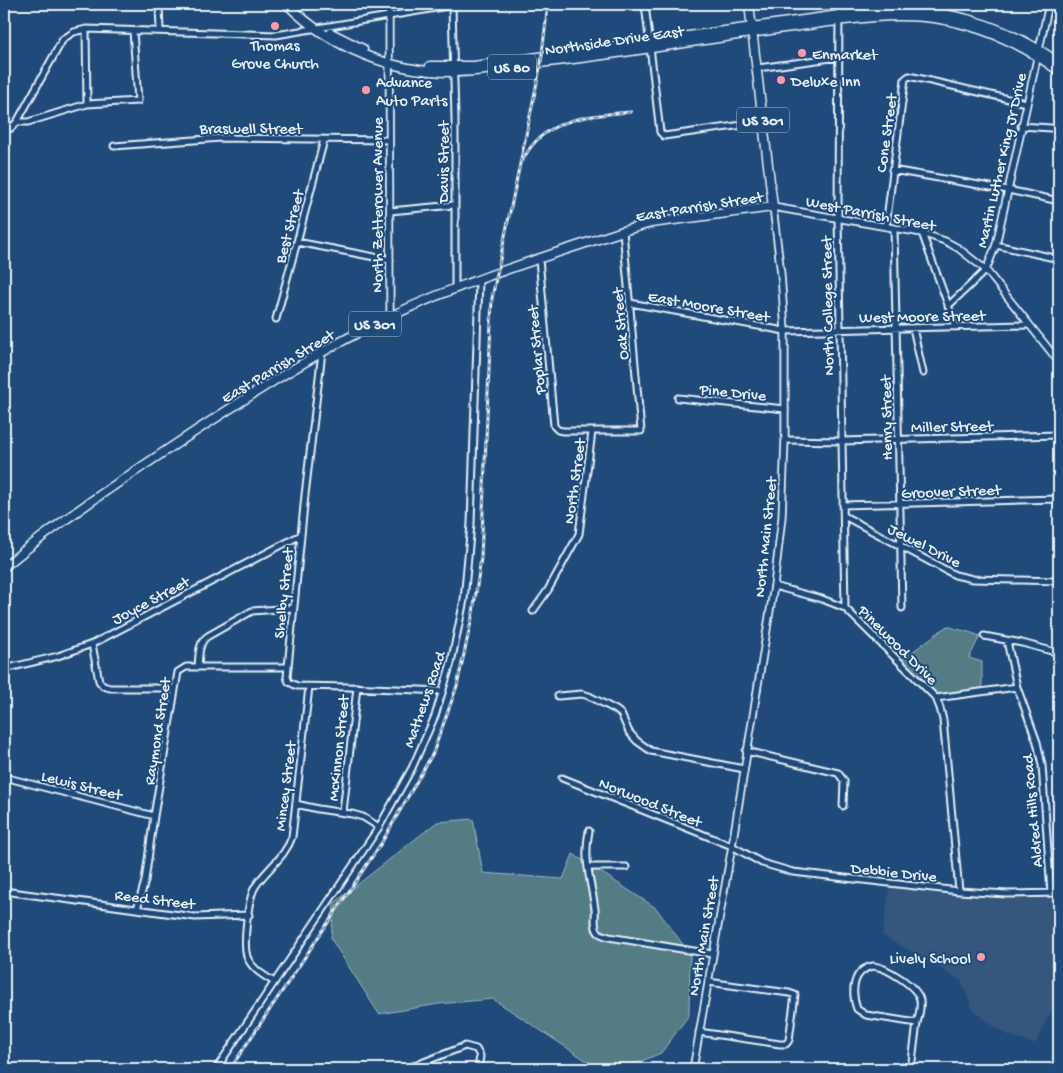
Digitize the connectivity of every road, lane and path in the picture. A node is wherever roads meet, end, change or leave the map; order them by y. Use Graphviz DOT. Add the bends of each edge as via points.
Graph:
graph roads {
  1 [pos="158,4"];
  2 [pos="287,4"];
  3 [pos="294,4"];
  4 [pos="389,4"];
  5 [pos="460,4"];
  6 [pos="645,4"];
  7 [pos="749,4"];
  8 [pos="839,4"];
  9 [pos="452,5"];
  10 [pos="1048,6"];
  11 [pos="1059,8"];
  12 [pos="389,16"];
  13 [pos="839,18"];
  14 [pos="319,28"];
  15 [pos="86,29"];
  16 [pos="752,30"];
  17 [pos="133,31"];
  18 [pos="160,31"];
  19 [pos="650,45"];
  20 [pos="1039,53"];
  21 [pos="839,57"];
  22 [pos="389,61"];
  23 [pos="1059,63"];
  24 [pos="758,68"];
  25 [pos="454,69"];
  26 [pos="1059,71"];
  27 [pos="1026,102"];
  28 [pos="87,104"];
  29 [pos="17,122"];
  30 [pos="764,122"];
  31 [pos="1022,126"];
  32 [pos="1059,130"];
  33 [pos="4,131"];
  34 [pos="324,140"];
  35 [pos="389,140"];
  36 [pos="114,146"];
  37 [pos="892,170"];
  38 [pos="1008,190"];
  39 [pos="1059,201"];
  40 [pos="454,205"];
  41 [pos="773,207"];
  42 [pos="390,210"];
  43 [pos="838,218"];
  44 [pos="886,226"];
  45 [pos="894,228"];
  46 [pos="623,231"];
  47 [pos="922,233"];
  48 [pos="297,242"];
  49 [pos="996,246"];
  50 [pos="539,259"];
  51 [pos="1059,259"];
  52 [pos="390,260"];
  53 [pos="986,270"];
  54 [pos="479,280"];
  55 [pos="455,288"];
  56 [pos="630,303"];
  57 [pos="948,306"];
  58 [pos="390,317"];
  59 [pos="276,319"];
  60 [pos="1029,325"];
  61 [pos="956,327"];
  62 [pos="896,328"];
  63 [pos="913,328"];
  64 [pos="840,329"];
  65 [pos="784,331"];
  66 [pos="322,351"];
  67 [pos="1059,362"];
  68 [pos="923,374"];
  69 [pos="678,398"];
  70 [pos="785,409"];
  71 [pos="592,432"];
  72 [pos="1059,435"];
  73 [pos="898,439"];
  74 [pos="786,440"];
  75 [pos="841,441"];
  76 [pos="1059,499"];
  77 [pos="900,504"];
  78 [pos="843,505"];
  79 [pos="844,516"];
  80 [pos="301,534"];
  81 [pos="901,547"];
  82 [pos="4,567"];
  83 [pos="1059,581"];
  84 [pos="774,586"];
  85 [pos="294,608"];
  86 [pos="846,608"];
  87 [pos="902,608"];
  88 [pos="533,611"];
  89 [pos="984,636"];
  90 [pos="1007,641"];
  91 [pos="92,644"];
  92 [pos="1059,653"];
  93 [pos="198,667"];
  94 [pos="286,667"];
  95 [pos="4,669"];
  96 [pos="309,687"];
  97 [pos="357,687"];
  98 [pos="1017,687"];
  99 [pos="175,688"];
  100 [pos="443,691"];
  101 [pos="558,696"];
  102 [pos="936,698"];
  103 [pos="746,751"];
  104 [pos="744,769"];
  105 [pos="4,777"];
  106 [pos="562,778"];
  107 [pos="296,804"];
  108 [pos="843,806"];
  109 [pos="343,812"];
  110 [pos="154,816"];
  111 [pos="379,827"];
  112 [pos="589,831"];
  113 [pos="732,846"];
  114 [pos="588,867"];
  115 [pos="626,867"];
  116 [pos="959,890"];
  117 [pos="4,891"];
  118 [pos="1051,893"];
  119 [pos="1059,893"];
  120 [pos="137,909"];
  121 [pos="249,915"];
  122 [pos="712,954"];
  123 [pos="274,982"];
  124 [pos="708,982"];
  125 [pos="918,1023"];
  126 [pos="699,1032"];
  127 [pos="216,1069"];
  128 [pos="406,1069"];
  129 [pos="478,1069"];
  130 [pos="693,1069"];
  131 [pos="911,1069"];
  1 -- 18 [label="street"];
  2 -- 14 [label="main road, Northside Drive East / US 80"];
  3 -- 14 [label="main road, Northside Drive East / US 80"];
  4 -- 12 [label="street, North Zetterower Avenue"];
  5 -- 9 [label="street"];
  6 -- 19 [label="street"];
  7 -- 16 [label="main road, North Main Street"];
  8 -- 13 [label="street, North College Street"];
  9 -- 12 [label="street"];
  9 -- 25 [label="street, Davis Street"];
  10 -- 11 [label="street"];
  10 -- 20 [label="street, Martin Luther King Jr Drive"];
  12 -- 14 [label="street"];
  12 -- 22 [label="street, North Zetterower Avenue"];
  13 -- 16 [label="main road, Northside Drive East"];
  13 -- 20 [label="main road, Northside Drive East" via="879,11 938,13 987,25 1019,38"];
  13 -- 21 [label="street, North College Street"];
  14 -- 18 [label="street" via="276,35"];
  14 -- 22 [label="main road, Northside Drive East / US 80"];
  15 -- 17 [label="street"];
  15 -- 28 [label="street"];
  15 -- 29 [label="street" via="63,39"];
  16 -- 19 [label="main road, Northside Drive East / US 80"];
  16 -- 24 [label="main road, North Main Street / US 301"];
  17 -- 18 [label="street"];
  17 -- 28 [label="street" via="138,101"];
  19 -- 25 [label="main road, Northside Drive East / US 80"];
  19 -- 30 [label="street" via="658,123 664,136"];
  20 -- 23 [label="main road"];
  20 -- 26 [label="main road"];
  20 -- 27 [label="street, Martin Luther King Jr Drive"];
  21 -- 24 [label="street"];
  21 -- 43 [label="street, North College Street"];
  22 -- 25 [label="main road, Northside Drive East / US 80"];
  22 -- 35 [label="street, North Zetterower Avenue"];
  24 -- 30 [label="main road, North Main Street / US 301"];
  25 -- 40 [label="street, Davis Street"];
  27 -- 31 [label="street, Martin Luther King Jr Drive"];
  27 -- 37 [label="street, Cone Street" via="909,76 905,79"];
  28 -- 29 [label="street" via="28,122"];
  29 -- 33 [label="street"];
  30 -- 41 [label="main road, North Main Street / US 301"];
  31 -- 32 [label="street"];
  31 -- 38 [label="street, Martin Luther King Jr Drive"];
  34 -- 35 [label="street, Braswell Street"];
  34 -- 36 [label="street, Braswell Street" via="221,138"];
  34 -- 48 [label="street, Best Street"];
  35 -- 42 [label="street, North Zetterower Avenue"];
  37 -- 38 [label="street"];
  37 -- 44 [label="street, Cone Street"];
  38 -- 39 [label="street"];
  38 -- 49 [label="street, Martin Luther King Jr Drive"];
  40 -- 42 [label="street"];
  40 -- 55 [label="street, Davis Street"];
  41 -- 43 [label="street, West Parrish Street"];
  41 -- 46 [label="main road, East Parrish Street / US 301"];
  41 -- 65 [label="street, North Main Street"];
  42 -- 52 [label="street, North Zetterower Avenue"];
  43 -- 44 [label="street, West Parrish Street"];
  43 -- 64 [label="street, North College Street"];
  44 -- 45 [label="street, West Parrish Street"];
  45 -- 47 [label="street, West Parrish Street"];
  45 -- 62 [label="street, Henry Street"];
  46 -- 50 [label="main road, East Parrish Street / US 301"];
  46 -- 56 [label="street, Oak Street"];
  47 -- 53 [label="street, West Parrish Street" via="958,248"];
  47 -- 57 [label="street"];
  48 -- 52 [label="street"];
  48 -- 59 [label="street, Best Street"];
  49 -- 51 [label="street"];
  49 -- 53 [label="street, Martin Luther King Jr Drive"];
  50 -- 54 [label="main road, East Parrish Street / US 301"];
  50 -- 71 [label="street, Poplar Street" via="554,426 558,430"];
  52 -- 58 [label="street, North Zetterower Avenue"];
  53 -- 57 [label="street, Martin Luther King Jr Drive"];
  53 -- 60 [label="street, West Parrish Street"];
  54 -- 55 [label="main road, East Parrish Street / US 301"];
  54 -- 100 [label="street, Mathews Road" via="469,554 462,609"];
  55 -- 58 [label="main road, East Parrish Street / US 301"];
  56 -- 65 [label="street, East Moore Street"];
  56 -- 71 [label="street, Oak Street" via="641,431"];
  57 -- 61 [label="street"];
  58 -- 66 [label="main road, East Parrish Street / US 301"];
  60 -- 61 [label="street, West Moore Street"];
  60 -- 67 [label="street, West Parrish Street"];
  61 -- 63 [label="street, West Moore Street"];
  62 -- 63 [label="street, West Moore Street"];
  62 -- 64 [label="street, West Moore Street"];
  62 -- 73 [label="street, Henry Street"];
  63 -- 68 [label="street"];
  64 -- 65 [label="street, West Moore Street"];
  64 -- 75 [label="street, North College Street"];
  65 -- 70 [label="street, North Main Street"];
  66 -- 80 [label="street, Shelby Street"];
  66 -- 82 [label="main road, East Parrish Street / US 301" via="86,504"];
  69 -- 70 [label="street, Pine Drive"];
  70 -- 74 [label="street, North Main Street"];
  71 -- 88 [label="street, North Street" via="579,534"];
  72 -- 73 [label="street, Miller Street"];
  73 -- 75 [label="street, Miller Street"];
  73 -- 77 [label="street, Henry Street"];
  74 -- 75 [label="street, Miller Street"];
  74 -- 84 [label="street, North Main Street"];
  75 -- 78 [label="street, North College Street"];
  76 -- 77 [label="street, Groover Street"];
  77 -- 78 [label="street, Groover Street"];
  77 -- 81 [label="street, Henry Street"];
  78 -- 79 [label="street, North College Street"];
  79 -- 81 [label="street, Jewel Drive"];
  79 -- 86 [label="street, North College Street"];
  80 -- 85 [label="street, Shelby Street"];
  80 -- 91 [label="street, Joyce Street"];
  81 -- 83 [label="street, Jewel Drive" via="967,578"];
  81 -- 87 [label="street, Henry Street"];
  84 -- 86 [label="street, Pinewood Drive" via="822,598"];
  84 -- 103 [label="street, North Main Street"];
  85 -- 93 [label="street" via="252,612 208,636 201,645"];
  85 -- 94 [label="street, Shelby Street"];
  86 -- 102 [label="street, Pinewood Drive"];
  89 -- 90 [label="street"];
  90 -- 92 [label="street"];
  90 -- 98 [label="street, Aldred Hills Road"];
  91 -- 95 [label="street, Joyce Street"];
  91 -- 99 [label="street" via="103,686"];
  93 -- 94 [label="street"];
  93 -- 99 [label="street, Raymond Street" via="180,669"];
  94 -- 96 [label="street" via="289,682"];
  96 -- 97 [label="street"];
  96 -- 107 [label="street, Mincey Street"];
  97 -- 100 [label="street"];
  97 -- 109 [label="street, McKinnon Street"];
  98 -- 102 [label="street"];
  98 -- 118 [label="street, Aldred Hills Road" via="1042,765"];
  99 -- 110 [label="street, Raymond Street"];
  100 -- 111 [label="street, Mathews Road" via="426,738"];
  101 -- 104 [label="street" via="582,694 616,710 629,732 651,751"];
  102 -- 116 [label="street, Pinewood Drive" via="943,720"];
  103 -- 104 [label="street, North Main Street"];
  103 -- 108 [label="street" via="838,773 844,781"];
  104 -- 113 [label="street, North Main Street"];
  105 -- 110 [label="street, Lewis Street"];
  106 -- 113 [label="street, Norwood Street"];
  107 -- 109 [label="street"];
  107 -- 121 [label="street, Mincey Street" via="290,844 255,887"];
  109 -- 111 [label="street" via="363,817"];
  110 -- 120 [label="street, Raymond Street" via="145,881"];
  111 -- 123 [label="street, Mathews Road"];
  112 -- 114 [label="street" via="586,848"];
  113 -- 116 [label="street, Debbie Drive" via="762,863 792,872"];
  113 -- 122 [label="street, North Main Street"];
  114 -- 115 [label="street"];
  114 -- 122 [label="street" via="599,932 609,937"];
  116 -- 118 [label="street, Debbie Drive"];
  117 -- 120 [label="street, Reed Street"];
  118 -- 119 [label="street, Debbie Drive"];
  120 -- 121 [label="street, Reed Street" via="195,916"];
  121 -- 123 [label="street, Mincey Street" via="247,958"];
  122 -- 124 [label="street, North Main Street"];
  123 -- 127 [label="street, Mathews Road"];
  124 -- 126 [label="street, North Main Street"];
  124 -- 126 [label="street" via="795,995 789,1040 780,1044"];
  125 -- 125 [label="street" via="920,1000 914,990 879,966 862,970 854,986 857,1009 866,1015"];
  125 -- 131 [label="street"];
  126 -- 130 [label="street, North Main Street"];
  128 -- 129 [label="street" via="465,1046 476,1049 480,1056"];
}
